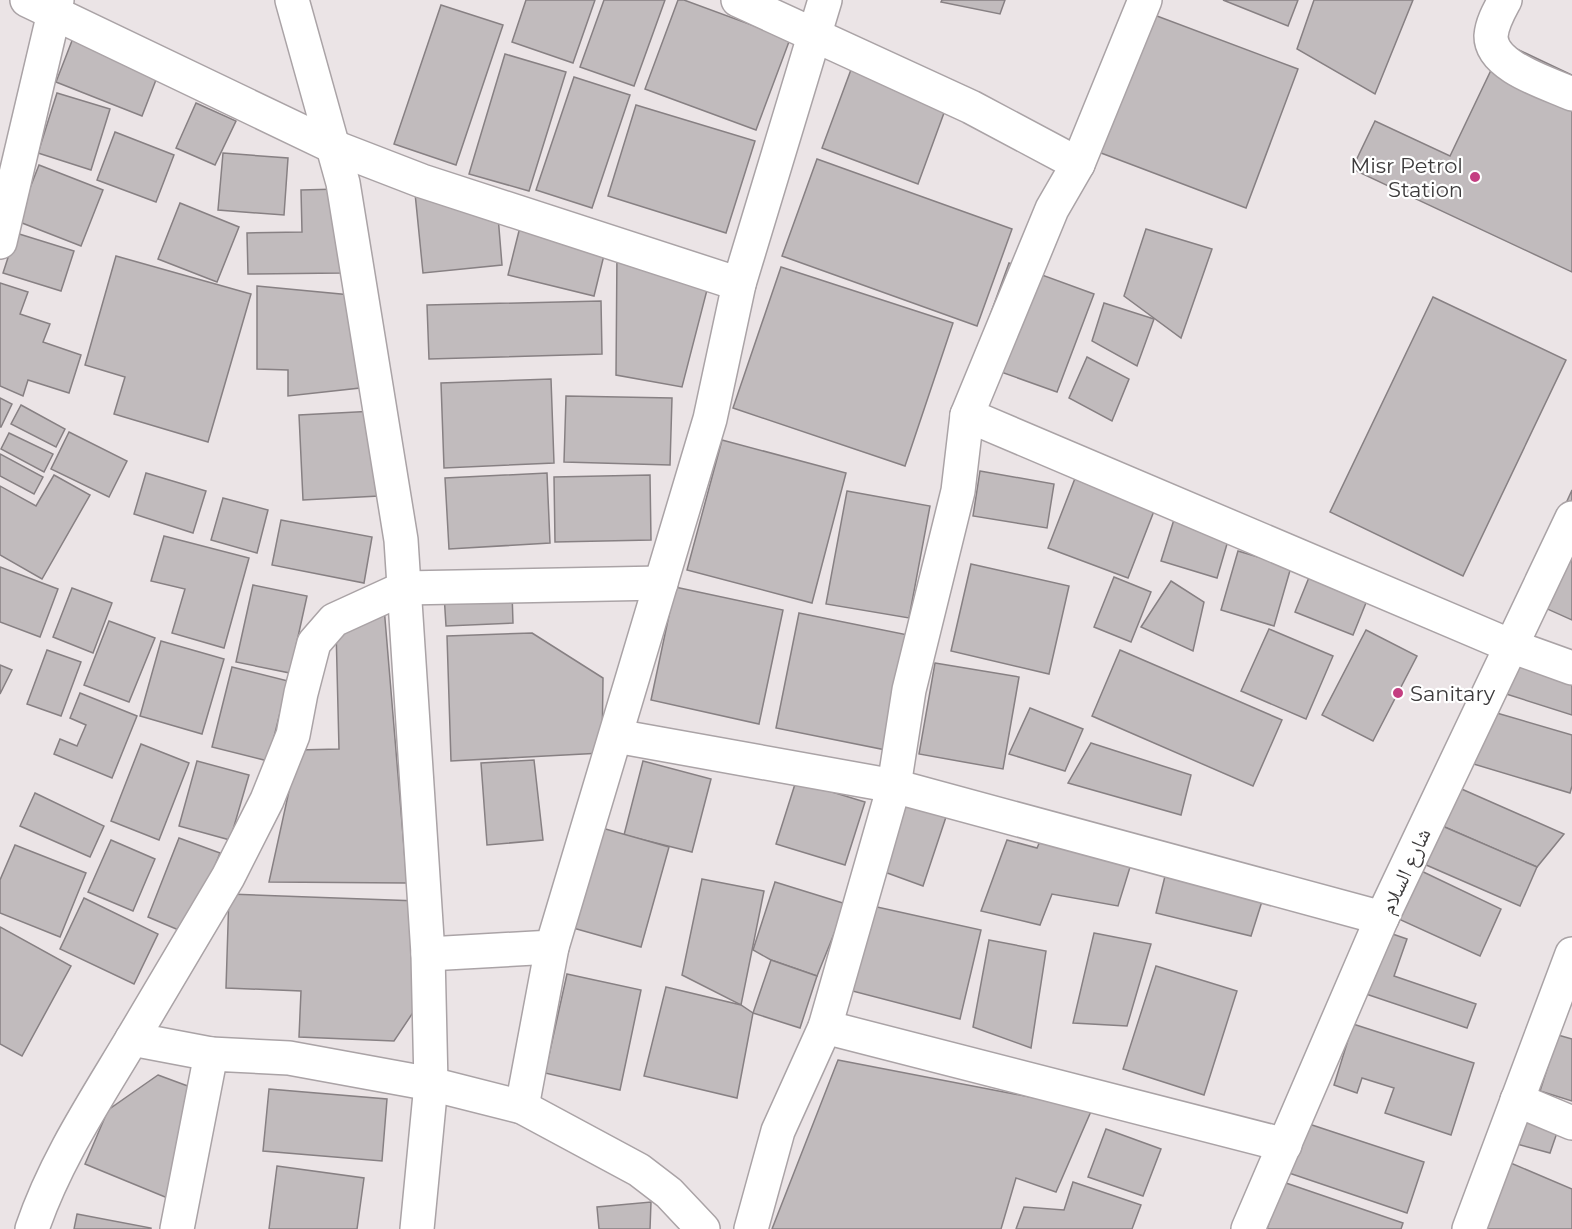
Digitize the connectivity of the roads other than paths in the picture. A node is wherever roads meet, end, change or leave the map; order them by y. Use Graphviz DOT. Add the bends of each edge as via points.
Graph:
graph roads {
  1 [pos="292,0"];
  2 [pos="738,0"];
  3 [pos="825,0"];
  4 [pos="1145,0"];
  5 [pos="1504,0"];
  6 [pos="46,4"];
  7 [pos="815,35"];
  8 [pos="1572,94"];
  9 [pos="334,147"];
  10 [pos="1078,164"];
  11 [pos="0,242"];
  12 [pos="739,284"];
  13 [pos="967,415"];
  14 [pos="1572,518"];
  15 [pos="661,583"];
  16 [pos="404,588"];
  17 [pos="1511,645"];
  18 [pos="1572,668"];
  19 [pos="616,736"];
  20 [pos="894,786"];
  21 [pos="1382,918"];
  22 [pos="552,947"];
  23 [pos="428,954"];
  24 [pos="1572,954"];
  25 [pos="825,1027"];
  26 [pos="132,1039"];
  27 [pos="211,1054"];
  28 [pos="431,1084"];
  29 [pos="1517,1100"];
  30 [pos="522,1107"];
  31 [pos="1572,1123"];
  32 [pos="1285,1145"];
  33 [pos="32,1229"];
  34 [pos="177,1229"];
  35 [pos="417,1229"];
  36 [pos="703,1229"];
  37 [pos="752,1229"];
  38 [pos="1248,1229"];
  39 [pos="1469,1229"];
  1 -- 9 [label="street"];
  2 -- 7 [label="street"];
  3 -- 7 [label="street"];
  4 -- 10 [label="street"];
  5 -- 8 [label="street" via="1491,34 1497,53 1511,66"];
  6 -- 9 [label="street"];
  6 -- 11 [label="street"];
  7 -- 10 [label="street" via="971,107"];
  7 -- 12 [label="street"];
  9 -- 12 [label="street" via="422,181"];
  9 -- 16 [label="street" via="401,540"];
  10 -- 13 [label="street" via="1052,209"];
  12 -- 15 [label="street" via="710,419"];
  13 -- 17 [label="street"];
  13 -- 20 [label="street" via="958,491 909,690"];
  14 -- 17 [label="street, شارع السلام"];
  15 -- 16 [label="street"];
  15 -- 19 [label="street"];
  16 -- 23 [label="street"];
  16 -- 26 [label="street" via="334,620 314,643 293,735 267,800 228,877"];
  17 -- 18 [label="street"];
  17 -- 21 [label="street, شارع السلام"];
  19 -- 20 [label="street"];
  19 -- 22 [label="street"];
  20 -- 21 [label="street"];
  20 -- 25 [label="street"];
  21 -- 32 [label="street, شارع السلام"];
  22 -- 23 [label="street"];
  22 -- 30 [label="street"];
  23 -- 28 [label="street"];
  24 -- 29 [label="street"];
  25 -- 32 [label="street"];
  25 -- 37 [label="street" via="778,1131"];
  26 -- 27 [label="street"];
  26 -- 33 [label="street" via="63,1155"];
  27 -- 28 [label="street" via="289,1058"];
  27 -- 34 [label="street"];
  28 -- 30 [label="street"];
  28 -- 35 [label="street"];
  29 -- 31 [label="street"];
  29 -- 39 [label="street"];
  30 -- 36 [label="street" via="639,1170 669,1193"];
  32 -- 38 [label="street, شارع السلام"];
}
